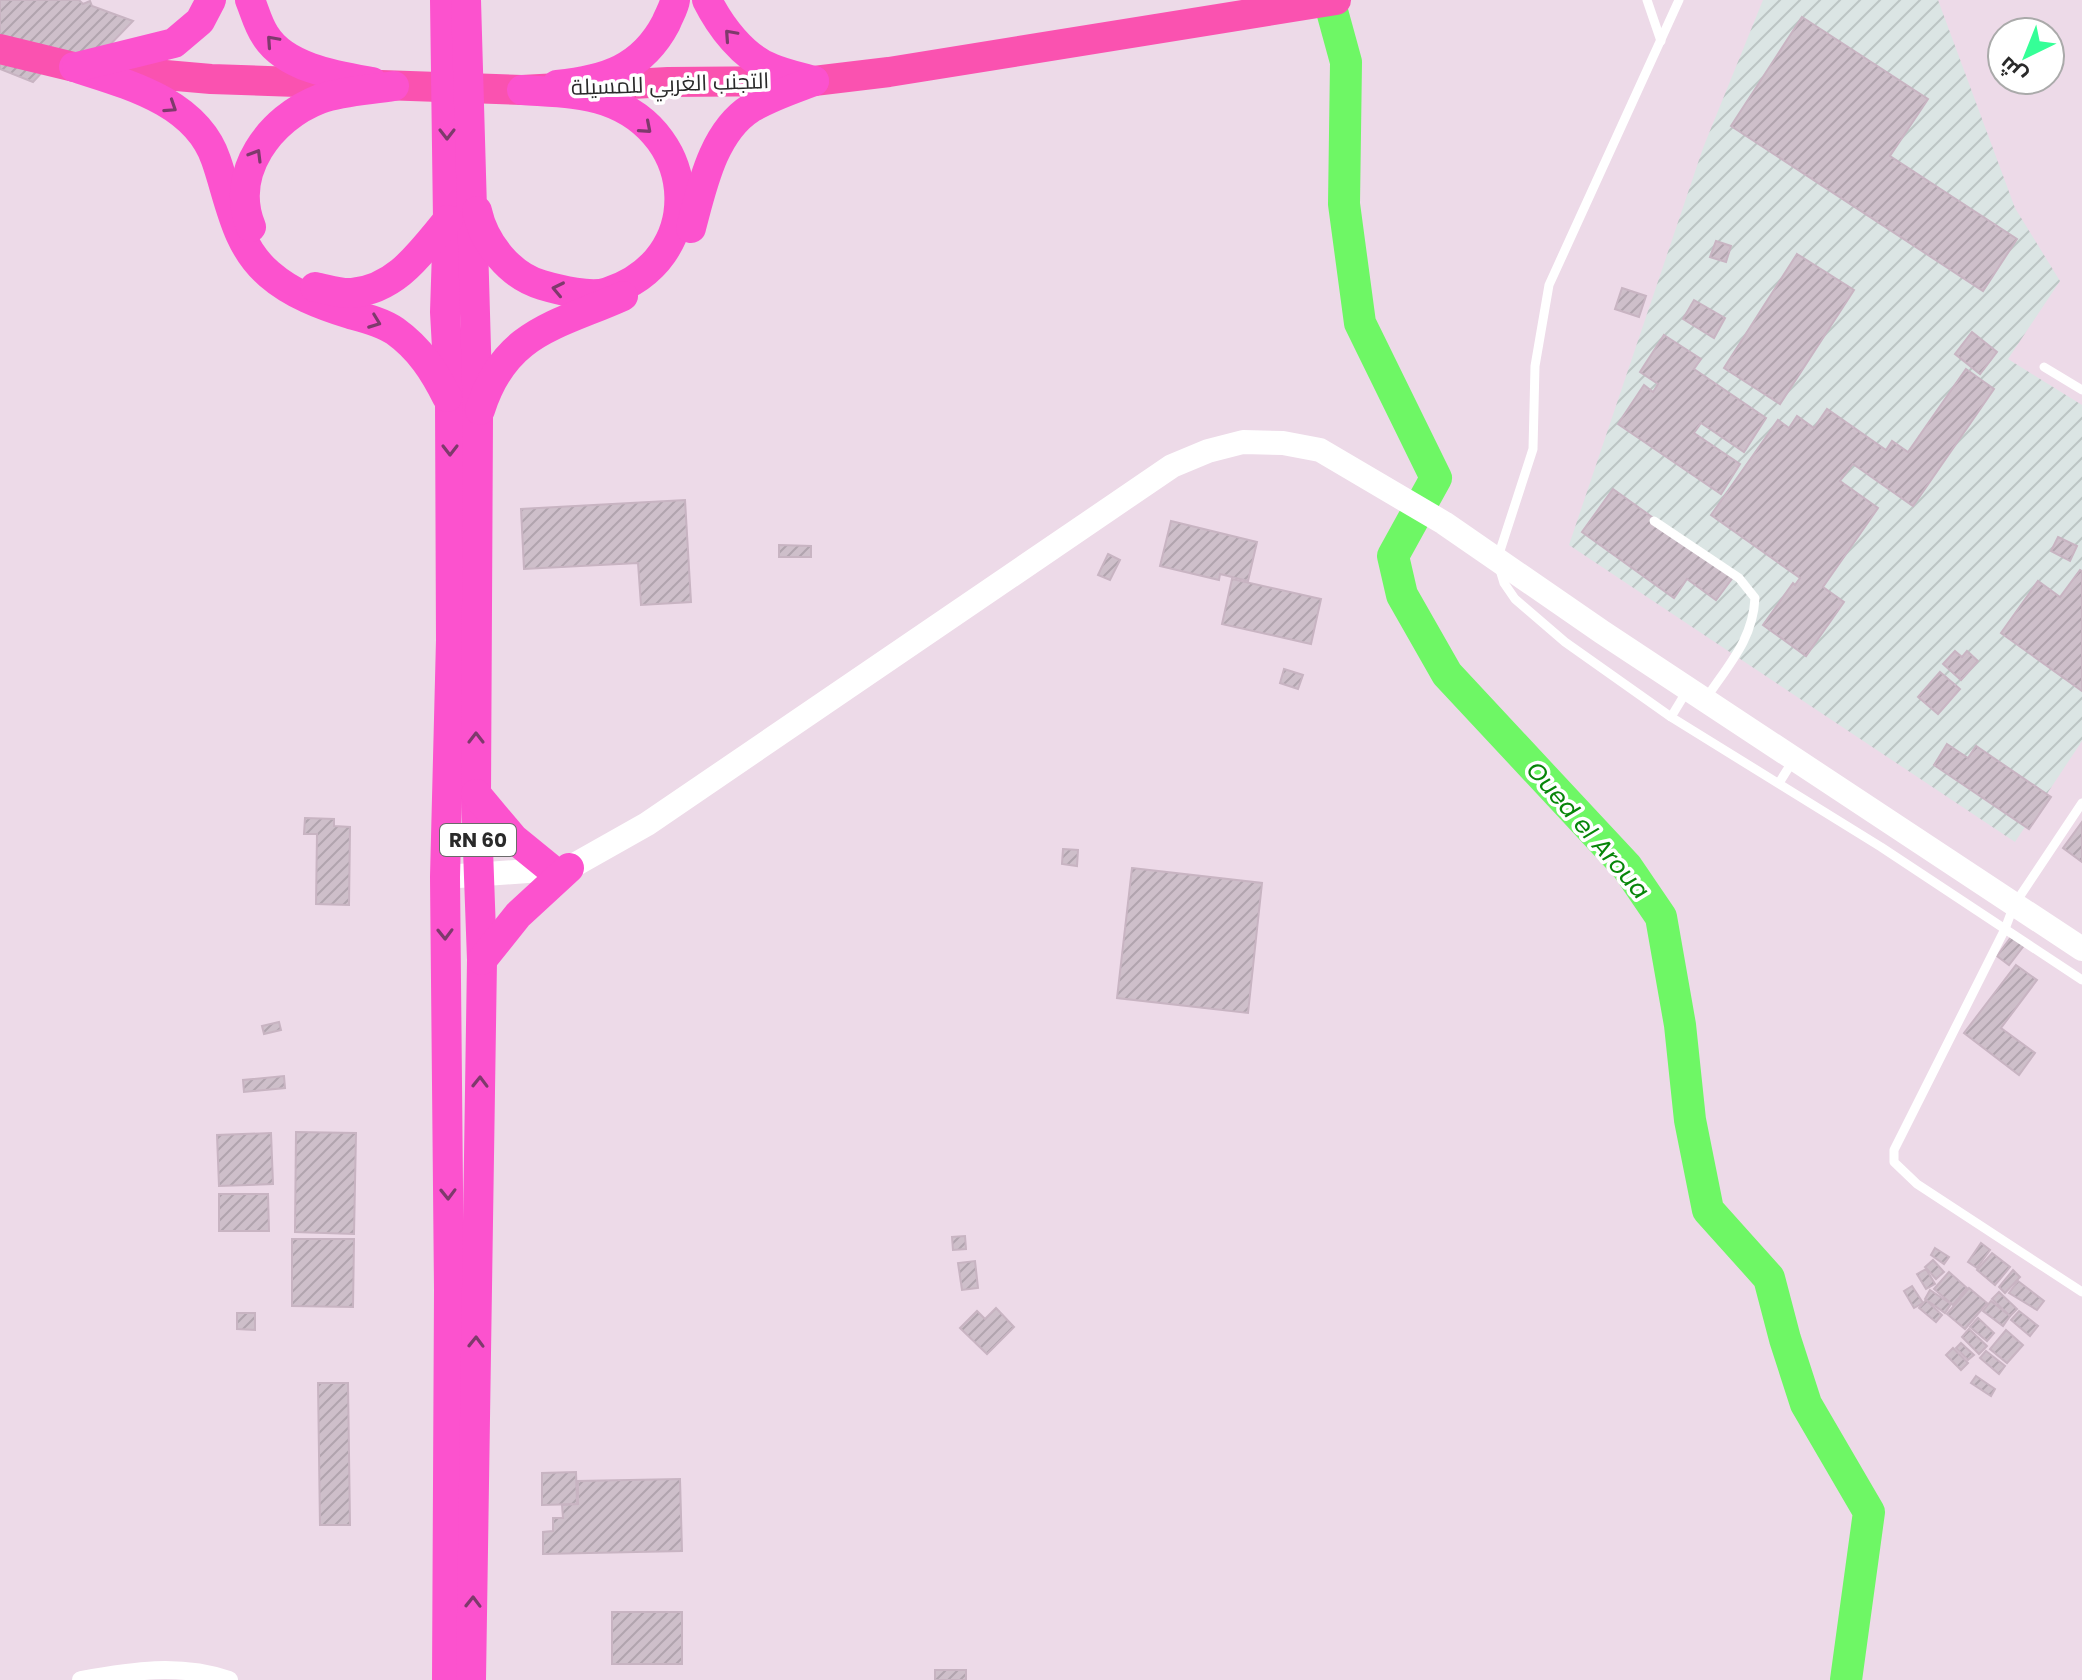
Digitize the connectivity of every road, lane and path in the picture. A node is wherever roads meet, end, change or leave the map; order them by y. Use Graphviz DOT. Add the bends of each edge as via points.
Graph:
graph roads {
  1 [pos="211,0"];
  2 [pos="250,0"];
  3 [pos="445,0"];
  4 [pos="466,0"];
  5 [pos="675,0"];
  6 [pos="707,0"];
  7 [pos="1336,0"];
  8 [pos="1647,0"];
  9 [pos="1679,0"];
  10 [pos="1661,41"];
  11 [pos="0,49"];
  12 [pos="74,67"];
  13 [pos="814,81"];
  14 [pos="394,86"];
  15 [pos="522,90"];
  16 [pos="471,181"];
  17 [pos="448,220"];
  18 [pos="2044,367"];
  19 [pos="2082,390"];
  20 [pos="450,402"];
  21 [pos="478,418"];
  22 [pos="1654,521"];
  23 [pos="1497,560"];
  24 [pos="1697,694"];
  25 [pos="1671,717"];
  26 [pos="1794,759"];
  27 [pos="1779,783"];
  28 [pos="476,794"];
  29 [pos="2082,803"];
  30 [pos="560,868"];
  31 [pos="479,876"];
  32 [pos="445,877"];
  33 [pos="2014,905"];
  34 [pos="2005,929"];
  35 [pos="2082,949"];
  36 [pos="482,960"];
  37 [pos="2082,980"];
  38 [pos="2082,1292"];
  39 [pos="81,1680"];
  40 [pos="229,1680"];
  41 [pos="447,1680"];
  42 [pos="471,1680"];
  1 -- 12 [label="highway" via="200,21 174,43"];
  14 -- 2 [label="highway, one-way" via="339,76 290,59 266,38"];
  3 -- 17 [label="highway, RN 60, one-way"];
  4 -- 16 [label="highway, RN 60"];
  5 -- 15 [label="highway" via="657,40 633,65 601,77"];
  13 -- 6 [label="highway, one-way" via="769,68 743,49"];
  7 -- 13 [label="main road, التجنب الغربي للمسيلة"];
  8 -- 10 [label="lane"];
  9 -- 10 [label="lane"];
  10 -- 23 [label="lane" via="1549,285 1535,366 1533,449"];
  11 -- 12 [label="main road, التجنب الغربي للمسيلة"];
  12 -- 14 [label="main road, التجنب الغربي للمسيلة"];
  12 -- 20 [label="highway, one-way" via="136,87 186,116 216,158 231,212 252,258 304,298 394,330 434,370"];
  13 -- 15 [label="main road, التجنب الغربي للمسيلة"];
  13 -- 21 [label="highway" via="748,110 726,132 710,163 688,238 670,267 633,292 524,340 489,383"];
  14 -- 15 [label="main road, التجنب الغربي للمسيلة"];
  17 -- 14 [label="highway, one-way" via="409,267 383,284 350,293 310,286 262,254 245,197 248,167 267,136 292,112 322,98"];
  15 -- 16 [label="highway, one-way" via="607,101 668,148 681,189 677,223 662,256 640,277 606,293 533,283 512,270 481,229"];
  16 -- 21 [label="highway, RN 60"];
  17 -- 20 [label="highway, RN 60" via="445,312"];
  18 -- 19 [label="lane"];
  20 -- 32 [label="highway, RN 60, one-way"];
  28 -- 21 [label="highway, RN 60, one-way"];
  22 -- 24 [label="lane" via="1739,578 1755,598 1746,640"];
  23 -- 24 [label="street"];
  23 -- 25 [label="lane" via="1515,599 1565,642"];
  23 -- 30 [label="street" via="1320,450 1243,442 1208,451 1172,466 647,824"];
  24 -- 25 [label="lane"];
  24 -- 26 [label="street"];
  25 -- 27 [label="lane"];
  26 -- 27 [label="lane"];
  26 -- 33 [label="street"];
  27 -- 34 [label="lane"];
  28 -- 30 [label="highway" via="513,838"];
  28 -- 31 [label="highway, RN 60"];
  29 -- 33 [label="lane"];
  30 -- 31 [label="street"];
  30 -- 36 [label="highway"];
  31 -- 32 [label="street"];
  31 -- 36 [label="highway, RN 60"];
  32 -- 41 [label="highway, RN 60, one-way"];
  33 -- 34 [label="lane"];
  33 -- 35 [label="street"];
  34 -- 37 [label="lane"];
  34 -- 38 [label="lane" via="1894,1150 1894,1162 1917,1184"];
  42 -- 36 [label="highway, RN 60, one-way"];
  39 -- 40 [label="street" via="170,1669"];
}
